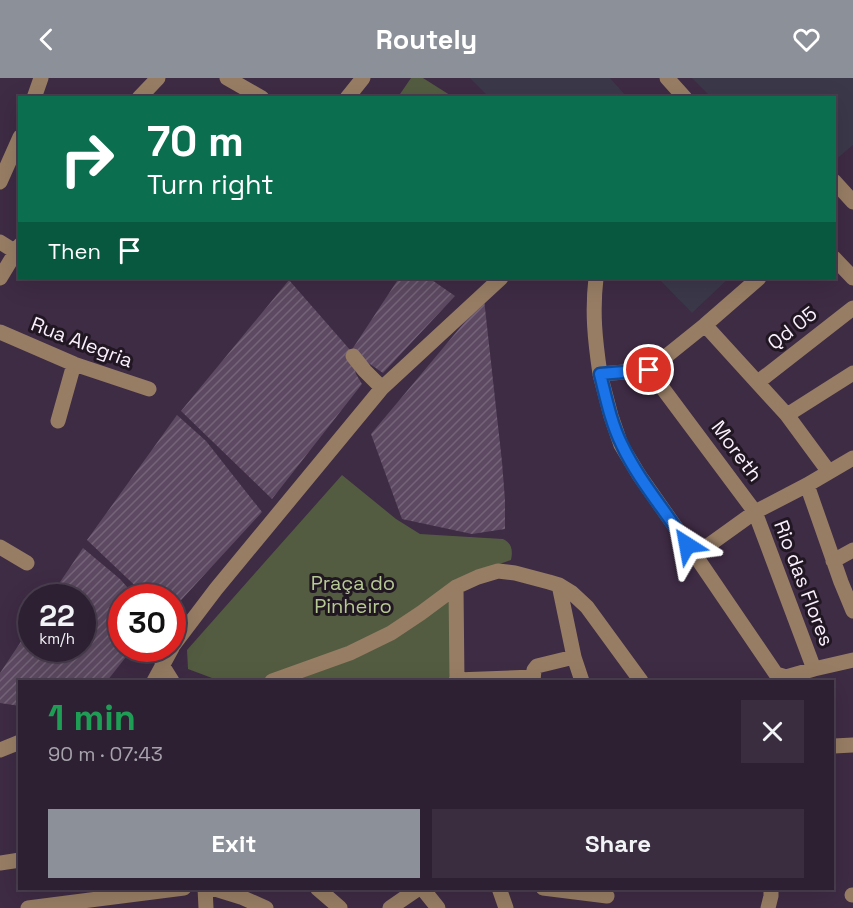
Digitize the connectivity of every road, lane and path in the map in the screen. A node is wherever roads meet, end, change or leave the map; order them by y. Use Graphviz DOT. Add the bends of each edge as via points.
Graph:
graph roads {
  1 [pos="41,78"];
  2 [pos="158,78"];
  3 [pos="227,78"];
  4 [pos="363,78"];
  5 [pos="667,78"];
  6 [pos="35,96"];
  7 [pos="142,96"];
  8 [pos="258,96"];
  9 [pos="349,96"];
  10 [pos="683,96"];
  11 [pos="17,154"];
  12 [pos="0,182"];
  13 [pos="836,183"];
  14 [pos="853,202"];
  15 [pos="0,242"];
  16 [pos="18,248"];
  17 [pos="836,260"];
  18 [pos="0,278"];
  19 [pos="853,278"];
  20 [pos="500,279"];
  21 [pos="596,279"];
  22 [pos="758,279"];
  23 [pos="853,308"];
  24 [pos="705,325"];
  25 [pos="0,332"];
  26 [pos="353,356"];
  27 [pos="74,364"];
  28 [pos="649,370"];
  29 [pos="853,373"];
  30 [pos="600,374"];
  31 [pos="758,382"];
  32 [pos="382,388"];
  33 [pos="149,389"];
  34 [pos="787,415"];
  35 [pos="58,421"];
  36 [pos="853,458"];
  37 [pos="830,472"];
  38 [pos="807,485"];
  39 [pos="756,512"];
  40 [pos="0,547"];
  41 [pos="853,550"];
  42 [pos="695,555"];
  43 [pos="833,561"];
  44 [pos="27,563"];
  45 [pos="847,580"];
  46 [pos="559,585"];
  47 [pos="456,587"];
  48 [pos="853,611"];
  49 [pos="186,629"];
  50 [pos="574,657"];
  51 [pos="853,660"];
  52 [pos="164,662"];
  53 [pos="162,665"];
  54 [pos="814,669"];
  55 [pos="533,679"];
  56 [pos="154,680"];
  57 [pos="171,680"];
  58 [pos="275,680"];
  59 [pos="457,680"];
  60 [pos="582,680"];
  61 [pos="640,680"];
  62 [pos="18,743"];
  63 [pos="853,745"];
  64 [pos="834,746"];
  65 [pos="0,750"];
  66 [pos="18,860"];
  67 [pos="0,863"];
  68 [pos="169,890"];
  69 [pos="206,890"];
  70 [pos="218,890"];
  71 [pos="319,890"];
  72 [pos="417,890"];
  73 [pos="422,890"];
  74 [pos="500,890"];
  75 [pos="557,890"];
  76 [pos="771,890"];
  77 [pos="607,897"];
  78 [pos="109,898"];
  79 [pos="28,908"];
  80 [pos="207,908"];
  81 [pos="266,908"];
  82 [pos="340,908"];
  83 [pos="390,908"];
  84 [pos="438,908"];
  85 [pos="506,908"];
  86 [pos="768,908"];
  1 -- 6 [label="street"];
  2 -- 7 [label="street"];
  3 -- 8 [label="street"];
  4 -- 9 [label="street"];
  5 -- 10 [label="street"];
  11 -- 12 [label="street"];
  13 -- 14 [label="street"];
  15 -- 16 [label="street"];
  16 -- 18 [label="street"];
  17 -- 19 [label="street"];
  20 -- 32 [label="street"];
  21 -- 30 [label="street" via="594,337"];
  22 -- 24 [label="street"];
  23 -- 31 [label="street, Qd 05"];
  24 -- 28 [label="street"];
  24 -- 31 [label="street"];
  25 -- 27 [label="street, Rua Alegria"];
  26 -- 32 [label="street"];
  27 -- 33 [label="street, Rua Alegria"];
  27 -- 35 [label="street"];
  28 -- 30 [label="street"];
  28 -- 39 [label="street, Moreth"];
  29 -- 34 [label="street"];
  30 -- 42 [label="street" via="621,445"];
  31 -- 34 [label="street"];
  32 -- 49 [label="street"];
  34 -- 37 [label="street"];
  36 -- 37 [label="street, Moreth"];
  37 -- 38 [label="street, Moreth"];
  38 -- 39 [label="street, Moreth"];
  38 -- 43 [label="street"];
  39 -- 42 [label="street"];
  39 -- 54 [label="street, Rio das Flores"];
  40 -- 44 [label="street"];
  41 -- 43 [label="street"];
  42 -- 54 [label="street" via="776,674 786,677"];
  43 -- 45 [label="street"];
  45 -- 48 [label="street"];
  46 -- 47 [label="street" via="498,571"];
  46 -- 50 [label="street"];
  46 -- 61 [label="street" via="587,606"];
  47 -- 58 [label="street" via="391,633 350,653"];
  47 -- 59 [label="street"];
  50 -- 55 [label="street" via="537,666"];
  50 -- 60 [label="street"];
  51 -- 54 [label="street"];
  52 -- 53 [label="street"];
  53 -- 56 [label="street"];
  53 -- 57 [label="street"];
  55 -- 59 [label="street"];
  62 -- 65 [label="street"];
  63 -- 64 [label="street"];
  66 -- 67 [label="street"];
  68 -- 78 [label="street"];
  69 -- 80 [label="street"];
  70 -- 81 [label="street"];
  71 -- 82 [label="street"];
  72 -- 83 [label="street"];
  73 -- 84 [label="street"];
  74 -- 85 [label="street"];
  75 -- 77 [label="street"];
  76 -- 86 [label="street"];
  78 -- 79 [label="street"];
}
